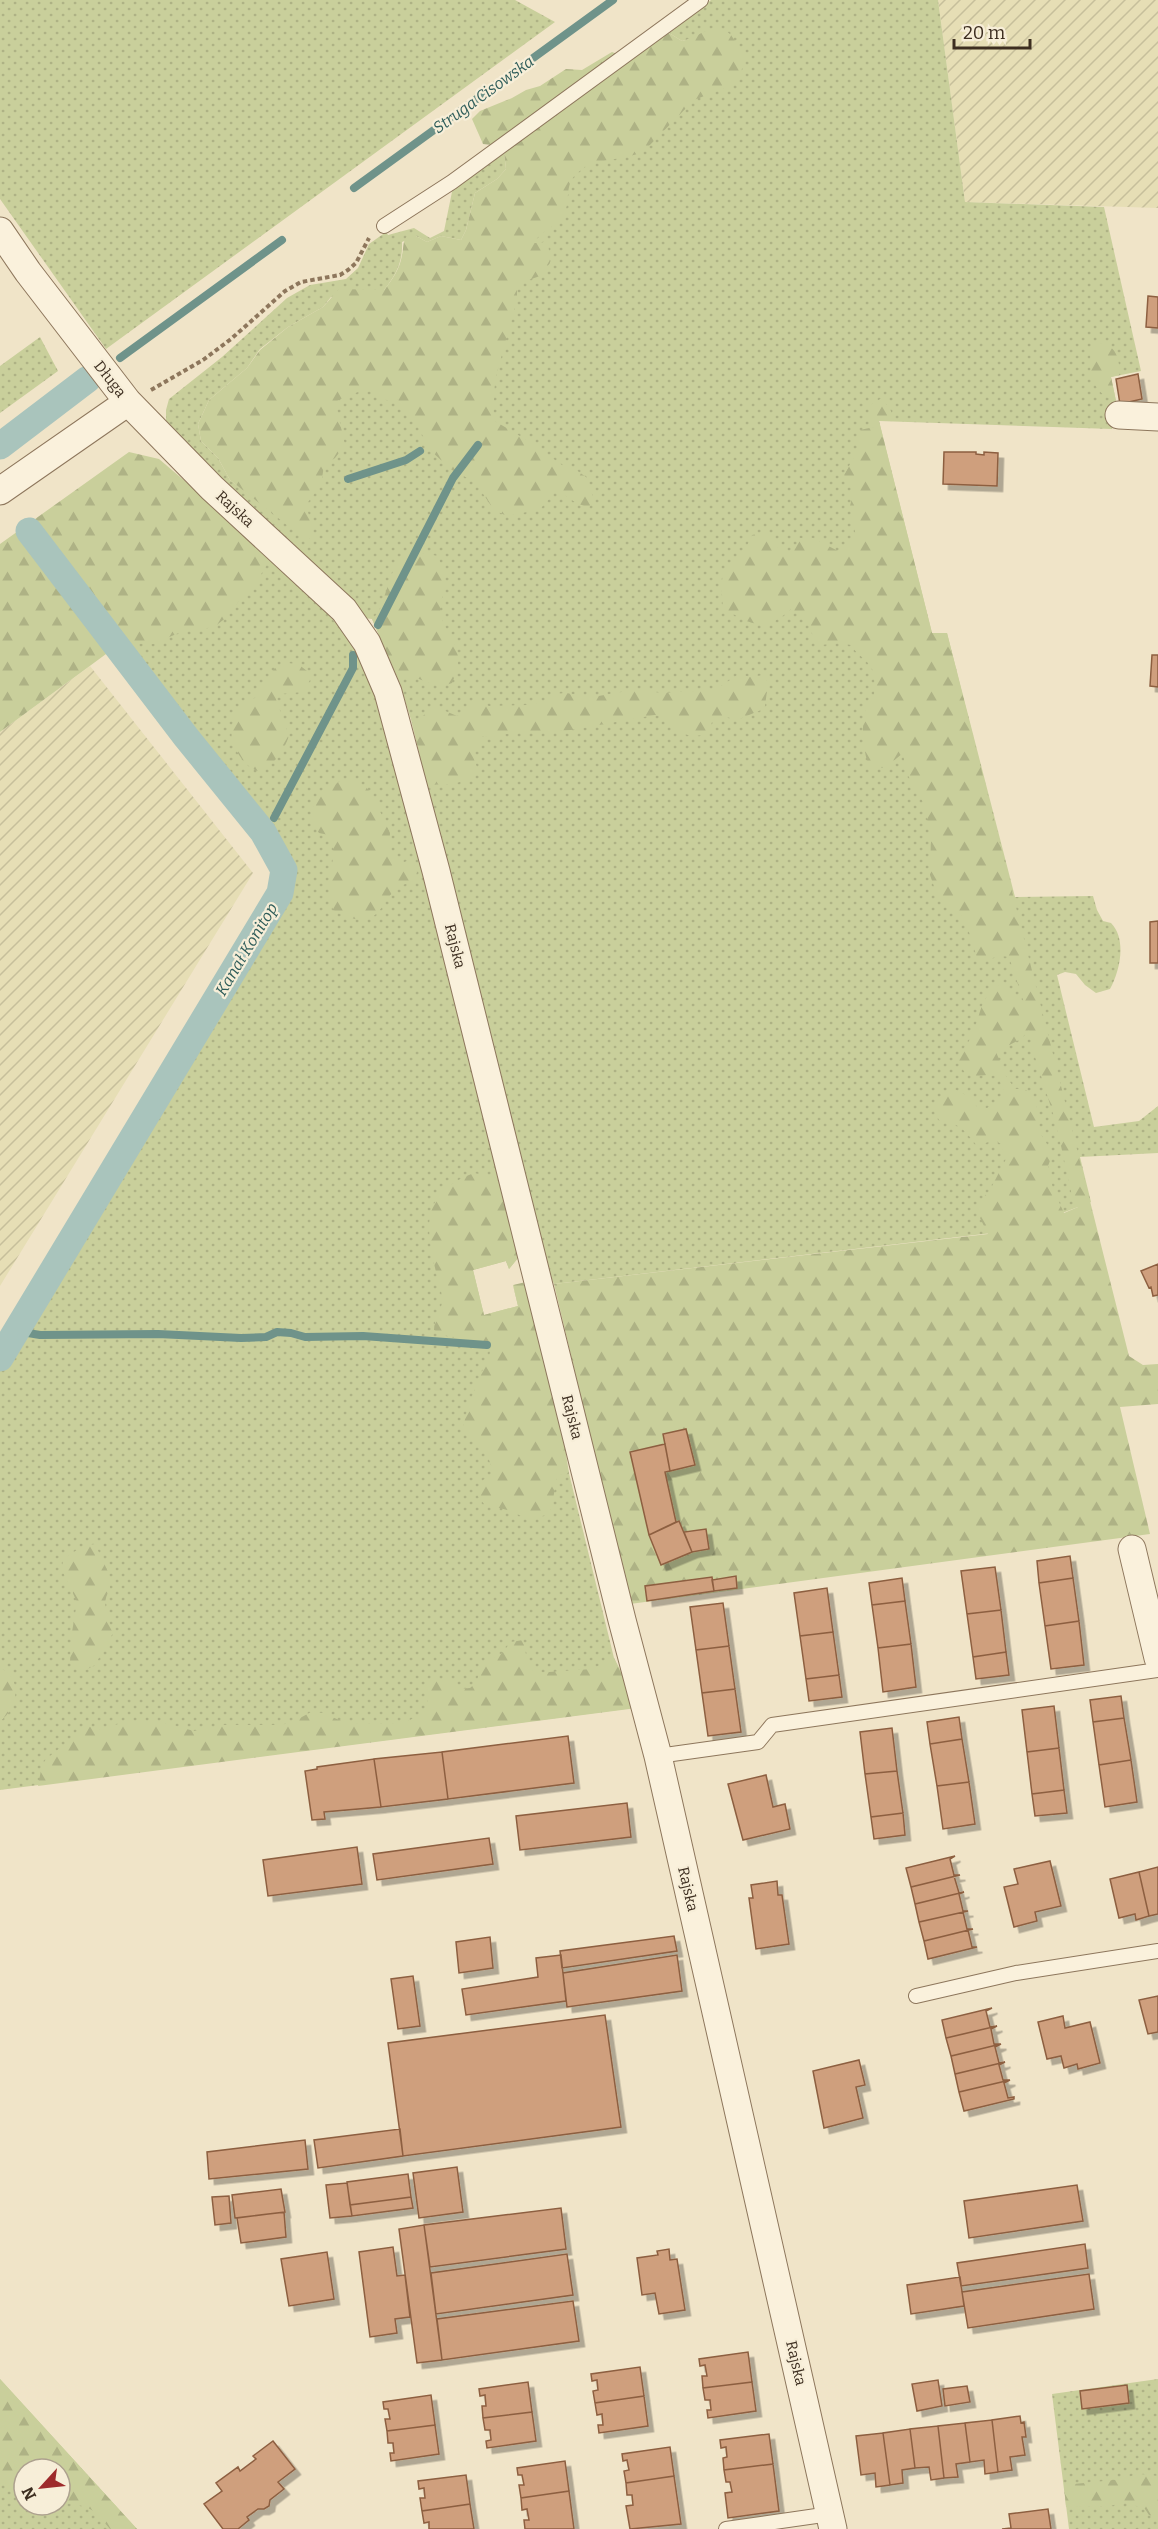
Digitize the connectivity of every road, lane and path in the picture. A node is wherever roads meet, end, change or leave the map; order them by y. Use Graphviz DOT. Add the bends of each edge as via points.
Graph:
graph roads {
  1 [pos="701,0"];
  2 [pos="384,226"];
  3 [pos="0,231"];
  4 [pos="128,402"];
  5 [pos="1119,415"];
  6 [pos="1158,417"];
  7 [pos="0,491"];
  8 [pos="1132,1549"];
  9 [pos="1158,1658"];
  10 [pos="1158,1670"];
  11 [pos="658,1756"];
  12 [pos="1158,1951"];
  13 [pos="916,1996"];
  14 [pos="832,2522"];
  15 [pos="726,2529"];
  1 -- 2 [label="lane" via="452,182"];
  2 -- 4 [label="path" via="366,241 356,263 348,270 301,282 285,291 203,360"];
  3 -- 4 [label="street, Długa"];
  4 -- 7 [label="street, Długa"];
  4 -- 11 [label="street, Rajska" via="212,488 344,610 367,643 388,692"];
  5 -- 6 [label="street"];
  8 -- 9 [label="street"];
  10 -- 11 [label="lane" via="772,1725 758,1742"];
  11 -- 14 [label="street, Rajska"];
  12 -- 13 [label="lane" via="1016,1973"];
  14 -- 15 [label="lane"];
}
